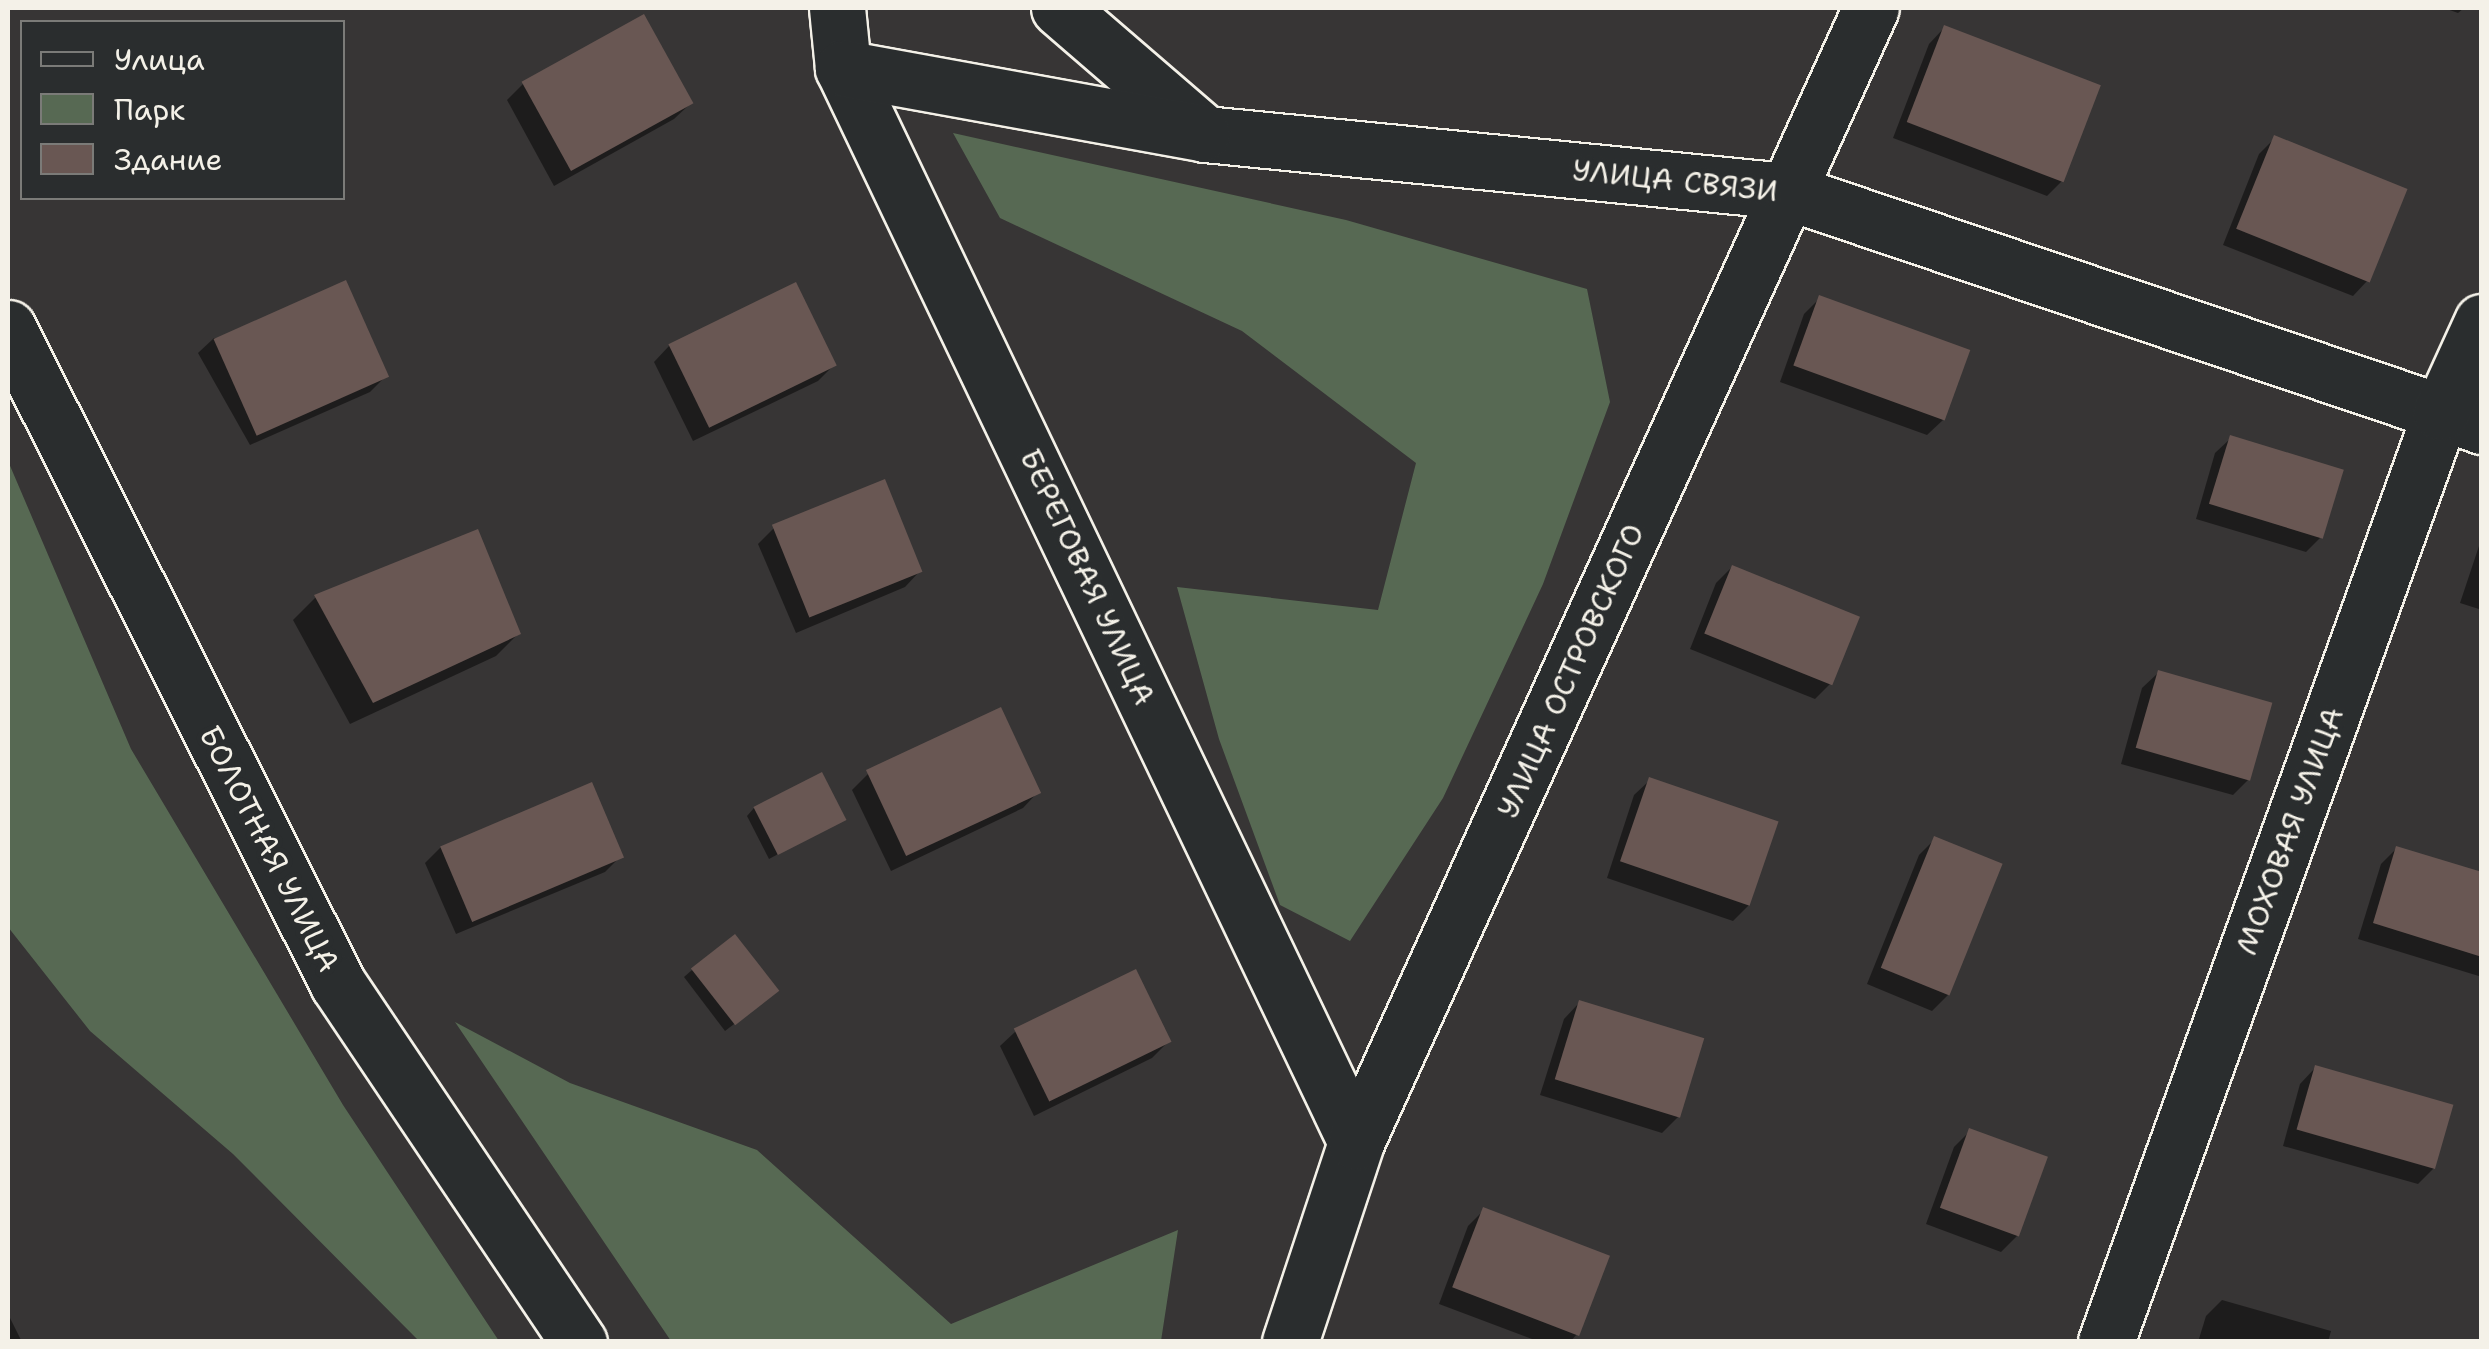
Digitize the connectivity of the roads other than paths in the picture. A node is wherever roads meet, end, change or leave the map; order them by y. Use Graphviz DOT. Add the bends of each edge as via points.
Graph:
graph roads {
  1 [pos="837,8"];
  2 [pos="1059,8"];
  3 [pos="1872,8"];
  4 [pos="844,68"];
  5 [pos="1205,134"];
  6 [pos="1786,191"];
  7 [pos="2482,322"];
  8 [pos="8,328"];
  9 [pos="2462,419"];
  10 [pos="1356,1142"];
  11 [pos="579,1342"];
  12 [pos="1290,1342"];
  13 [pos="2106,1342"];
  1 -- 4 [label="street, БЕРЕГОВАЯ УЛИЦА"];
  2 -- 5 [label="street"];
  3 -- 6 [label="street, УЛИЦА ОСТРОВСКОГО"];
  4 -- 5 [label="street, УЛИЦА СВЯЗИ"];
  4 -- 10 [label="street, БЕРЕГОВАЯ УЛИЦА"];
  5 -- 6 [label="street, УЛИЦА СВЯЗИ"];
  6 -- 9 [label="street, УЛИЦА СВЯЗИ"];
  6 -- 10 [label="street, УЛИЦА ОСТРОВСКОГО"];
  7 -- 9 [label="street, МОХОВАЯ УЛИЦА"];
  8 -- 11 [label="street, БОЛОТНАЯ УЛИЦА" via="338,984"];
  9 -- 13 [label="street, МОХОВАЯ УЛИЦА"];
  10 -- 12 [label="street, УЛИЦА ОСТРОВСКОГО"];
}
